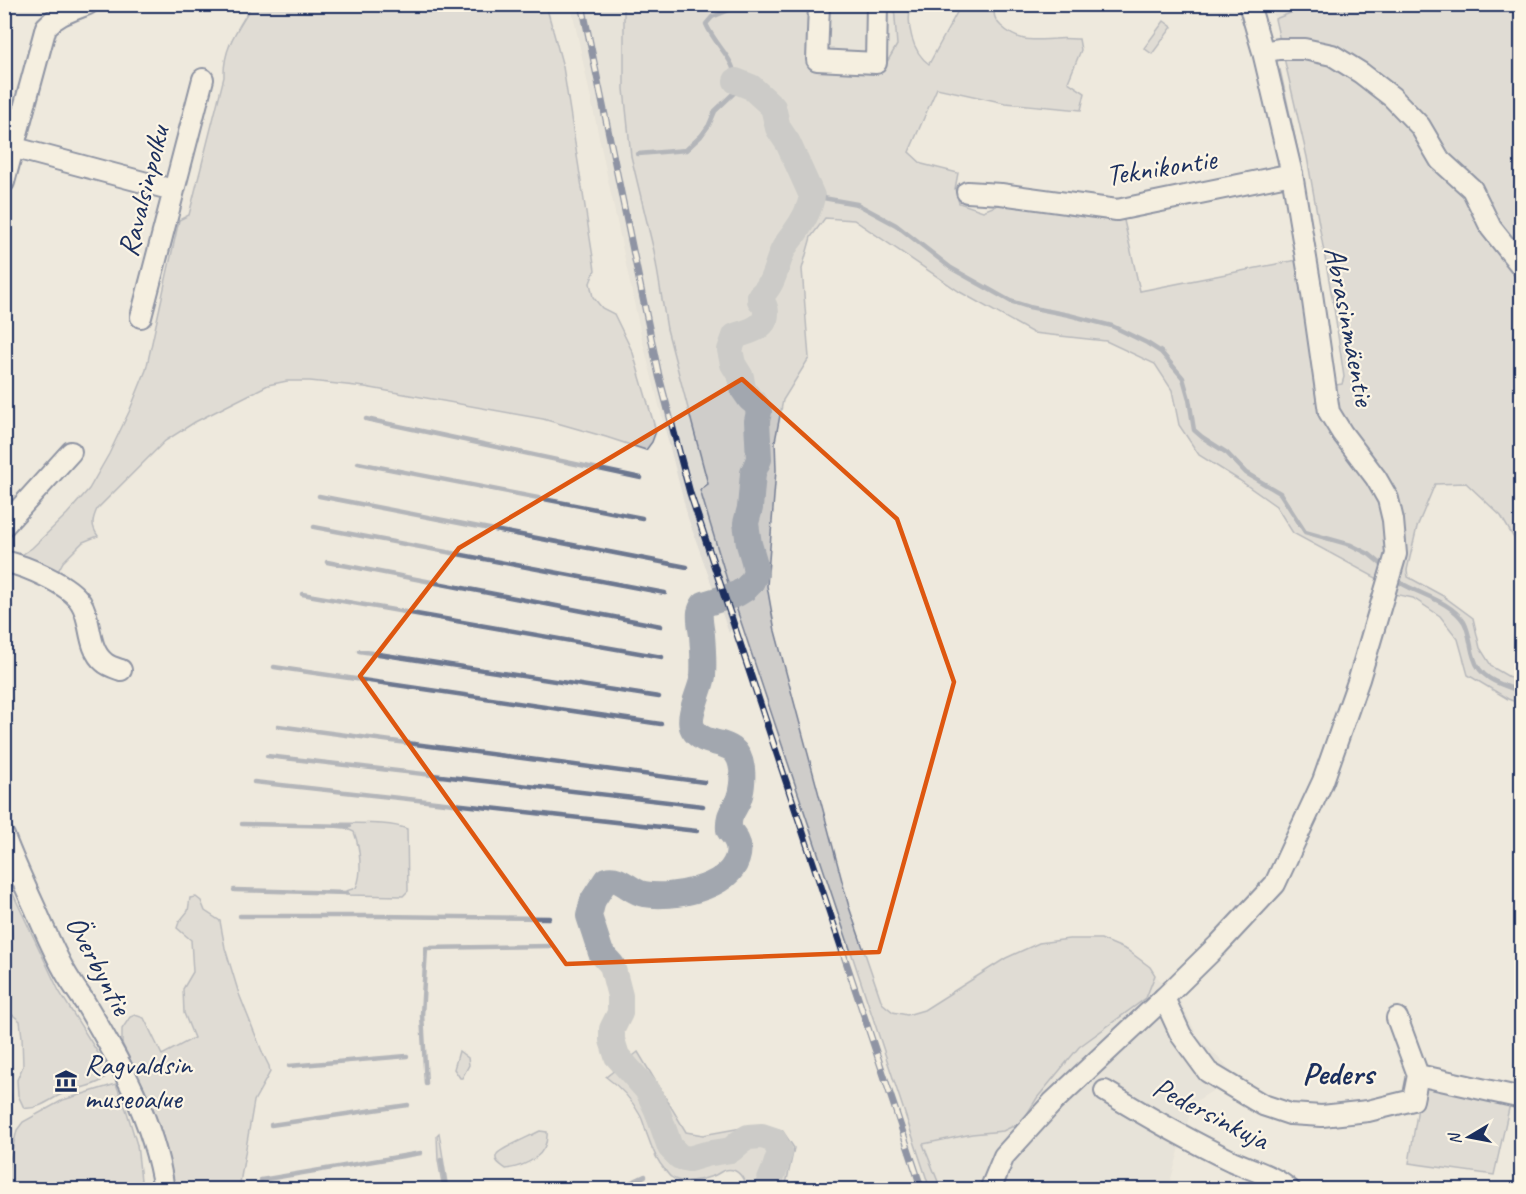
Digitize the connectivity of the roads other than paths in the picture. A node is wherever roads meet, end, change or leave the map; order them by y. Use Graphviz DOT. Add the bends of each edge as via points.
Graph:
graph roads {
  1 [pos="88,4"];
  2 [pos="819,4"];
  3 [pos="877,4"];
  4 [pos="1250,4"];
  5 [pos="1263,52"];
  6 [pos="202,79"];
  7 [pos="9,147"];
  8 [pos="1292,174"];
  9 [pos="4,182"];
  10 [pos="173,190"];
  11 [pos="967,192"];
  12 [pos="1521,267"];
  13 [pos="141,317"];
  14 [pos="71,452"];
  15 [pos="4,525"];
  16 [pos="4,561"];
  17 [pos="121,670"];
  18 [pos="4,836"];
  19 [pos="1164,998"];
  20 [pos="1397,1018"];
  21 [pos="1418,1075"];
  22 [pos="1105,1091"];
  23 [pos="1521,1098"];
  24 [pos="164,1190"];
  25 [pos="990,1190"];
  26 [pos="1290,1190"];
  1 -- 7 [label="street" via="59,15 46,27"];
  2 -- 3 [label="street" via="817,60 876,63"];
  4 -- 5 [label="street, Abrasinmäentie"];
  5 -- 8 [label="street, Abrasinmäentie"];
  5 -- 12 [label="street" via="1304,49 1332,55 1392,97 1420,126 1440,160 1472,189 1491,228"];
  6 -- 10 [label="street, Ravalsinpolku"];
  7 -- 9 [label="street"];
  7 -- 10 [label="street"];
  8 -- 11 [label="street, Teknikontie" via="1117,210"];
  8 -- 19 [label="street, Abrasinmäentie" via="1329,412 1388,500 1396,554 1359,679 1323,780 1275,884"];
  10 -- 13 [label="street, Ravalsinpolku"];
  14 -- 15 [label="street"];
  16 -- 17 [label="street" via="37,572 76,596 82,604 96,653 105,664"];
  18 -- 24 [label="street, Överbyntie" via="48,939 144,1113"];
  19 -- 21 [label="street" via="1181,1035 1208,1072 1263,1105 1290,1114 1322,1116 1368,1111 1413,1100"];
  19 -- 25 [label="street, Abrasinmäentie" via="1039,1117 1004,1156"];
  20 -- 21 [label="street"];
  21 -- 23 [label="street"];
  22 -- 26 [label="street, Pedersinkuja"];
}
